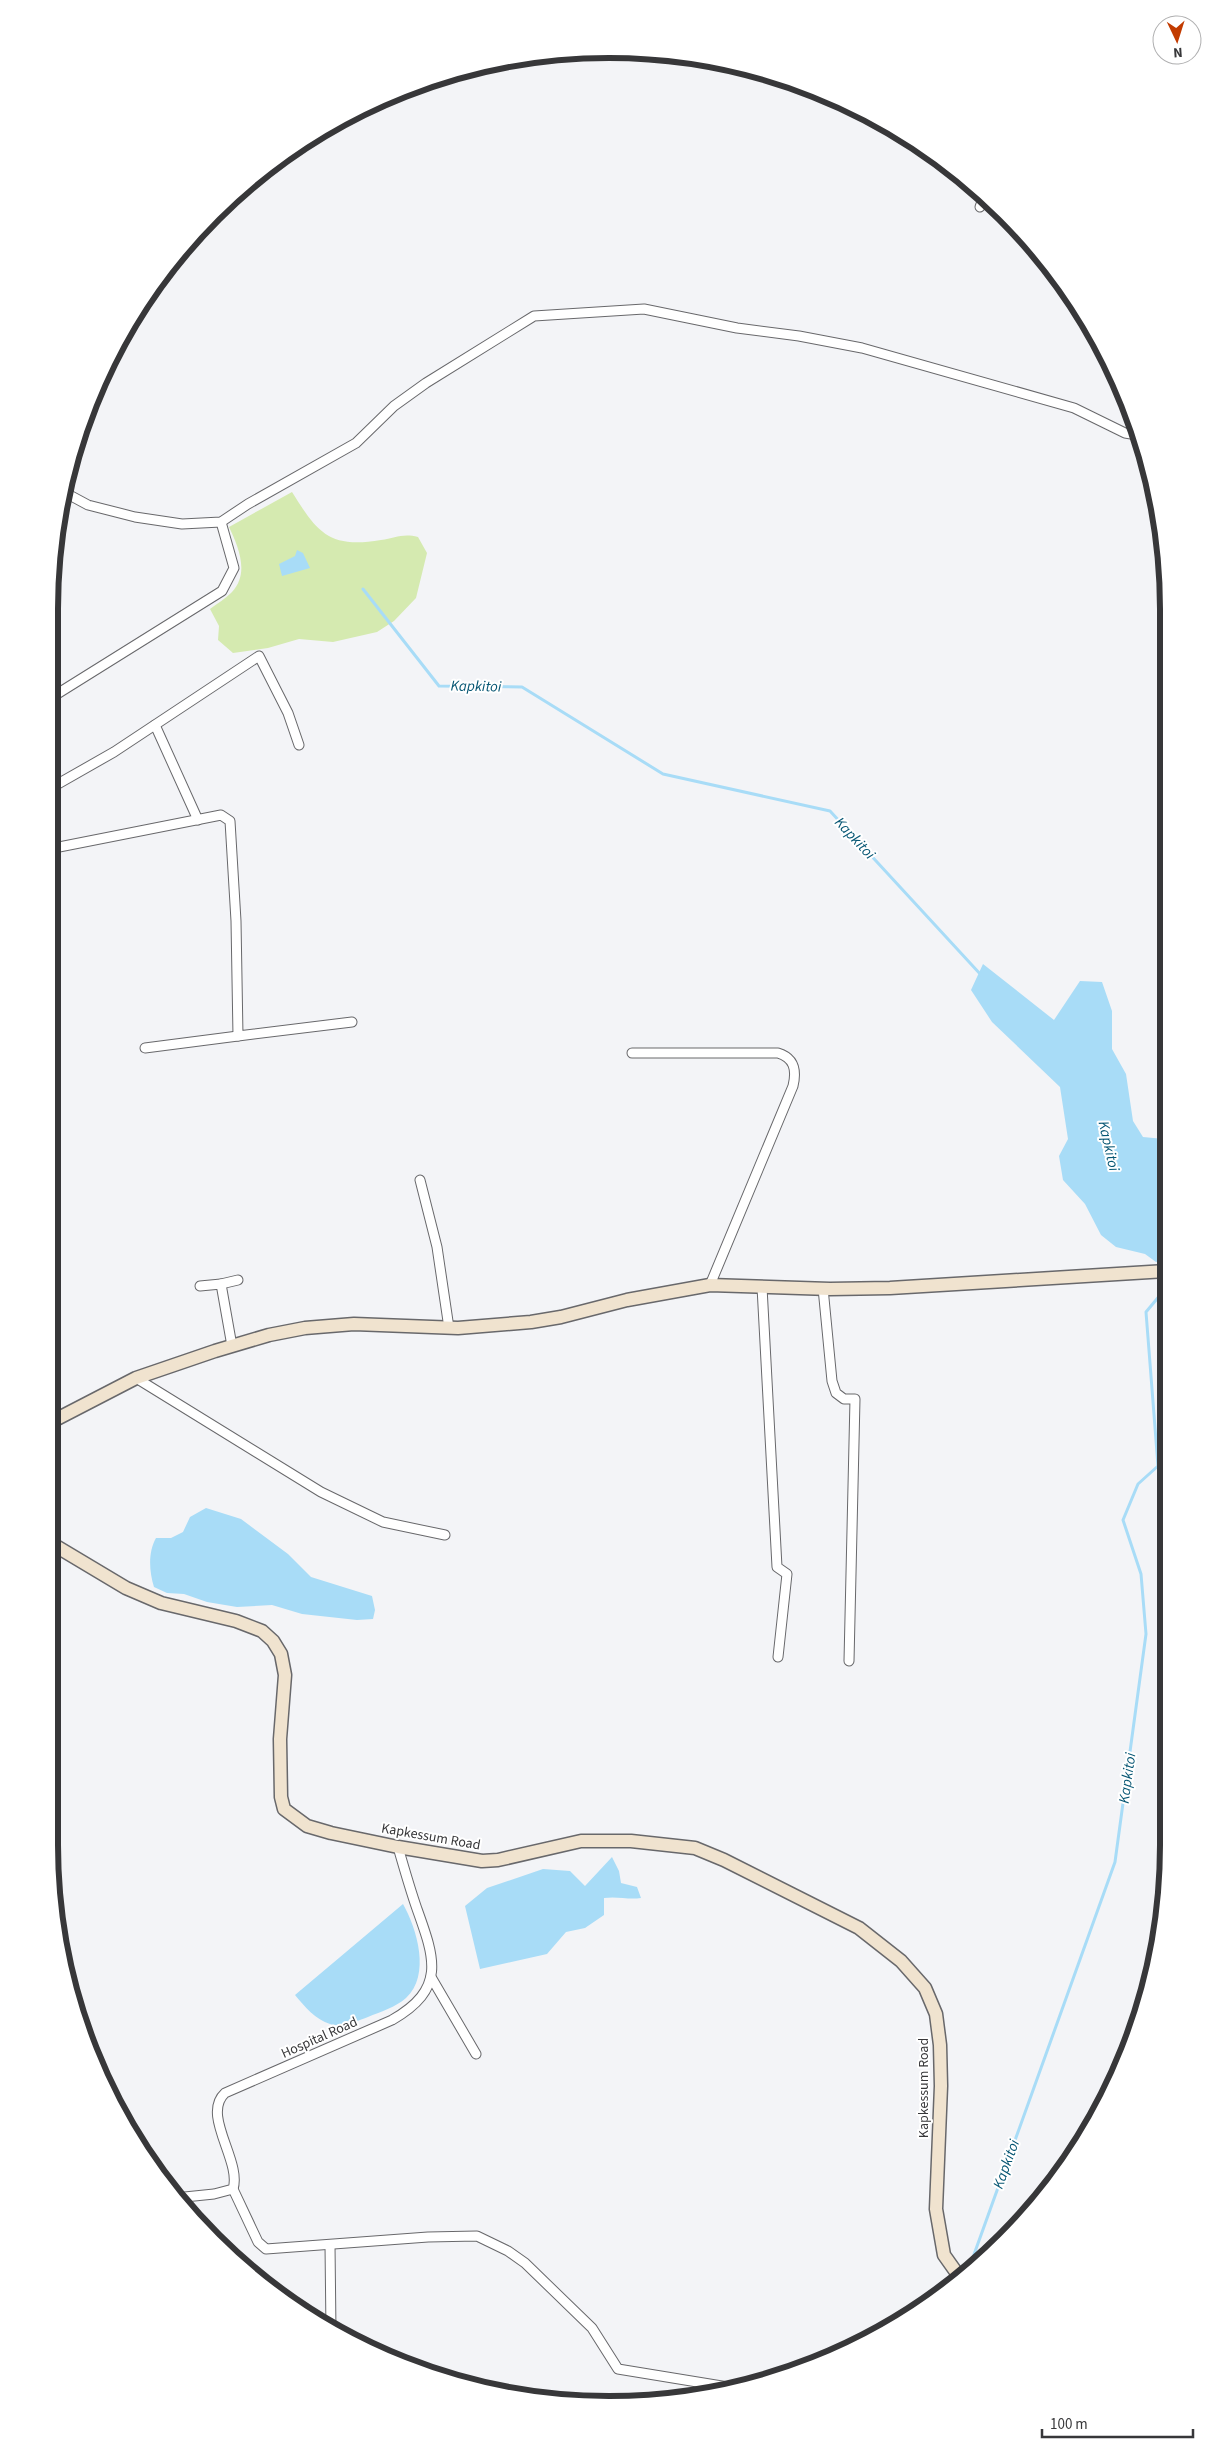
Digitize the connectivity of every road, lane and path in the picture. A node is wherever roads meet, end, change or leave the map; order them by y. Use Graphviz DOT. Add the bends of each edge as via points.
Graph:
graph roads {
  1 [pos="1131,434"];
  2 [pos="69,495"];
  3 [pos="221,522"];
  4 [pos="58,693"];
  5 [pos="155,725"];
  6 [pos="299,746"];
  7 [pos="58,784"];
  8 [pos="198,820"];
  9 [pos="58,847"];
  10 [pos="352,1022"];
  11 [pos="238,1036"];
  12 [pos="145,1048"];
  13 [pos="632,1053"];
  14 [pos="420,1180"];
  15 [pos="1160,1271"];
  16 [pos="238,1280"];
  17 [pos="221,1284"];
  18 [pos="710,1285"];
  19 [pos="200,1286"];
  20 [pos="762,1286"];
  21 [pos="823,1288"];
  22 [pos="449,1328"];
  23 [pos="232,1346"];
  24 [pos="136,1378"];
  25 [pos="58,1418"];
  26 [pos="445,1535"];
  27 [pos="58,1547"];
  28 [pos="778,1658"];
  29 [pos="849,1660"];
  30 [pos="398,1847"];
  31 [pos="431,1977"];
  32 [pos="476,2054"];
  33 [pos="233,2189"];
  34 [pos="184,2197"];
  35 [pos="330,2245"];
  36 [pos="956,2273"];
  37 [pos="331,2322"];
  38 [pos="718,2385"];
  1 -- 3 [label="street" via="1074,408 862,348 644,310 534,316 426,383 394,406 356,443"];
  2 -- 3 [label="street" via="88,505 135,517 182,524"];
  3 -- 4 [label="street" via="234,568 222,591"];
  5 -- 6 [label="street" via="259,656 288,713"];
  5 -- 7 [label="street"];
  5 -- 8 [label="street"];
  8 -- 9 [label="street"];
  8 -- 11 [label="street" via="221,815 230,821"];
  10 -- 11 [label="street"];
  11 -- 12 [label="street"];
  13 -- 18 [label="street" via="778,1052 788,1056 794,1066 793,1086"];
  14 -- 22 [label="street" via="437,1247"];
  15 -- 21 [label="street" via="890,1288"];
  16 -- 17 [label="street"];
  17 -- 19 [label="street"];
  17 -- 23 [label="street"];
  18 -- 20 [label="street"];
  18 -- 22 [label="street" via="627,1300 561,1318"];
  20 -- 21 [label="street"];
  20 -- 28 [label="street" via="777,1567 787,1574"];
  21 -- 29 [label="street" via="832,1381 836,1393 844,1399 855,1399"];
  22 -- 23 [label="street" via="354,1324 305,1328"];
  23 -- 24 [label="street"];
  24 -- 25 [label="street"];
  24 -- 26 [label="street" via="321,1492 383,1522"];
  27 -- 30 [label="street, Kapkessum Road" via="126,1588 161,1603 236,1621 262,1631 281,1654 285,1675 280,1739 284,1809 307,1826"];
  30 -- 31 [label="street, Hospital Road" via="432,1951"];
  30 -- 36 [label="street, Kapkessum Road" via="482,1861 581,1841 631,1841 694,1848 859,1928 901,1961 925,1988 936,2014 941,2086 936,2209 944,2255"];
  31 -- 32 [label="street"];
  31 -- 33 [label="street, Hospital Road" via="420,1998 409,2010 392,2020 238,2086 220,2098 217,2110 231,2165"];
  33 -- 34 [label="street"];
  33 -- 35 [label="street" via="263,2247"];
  35 -- 37 [label="street"];
  35 -- 38 [label="street" via="477,2236 525,2264 592,2328 618,2369"];
}
